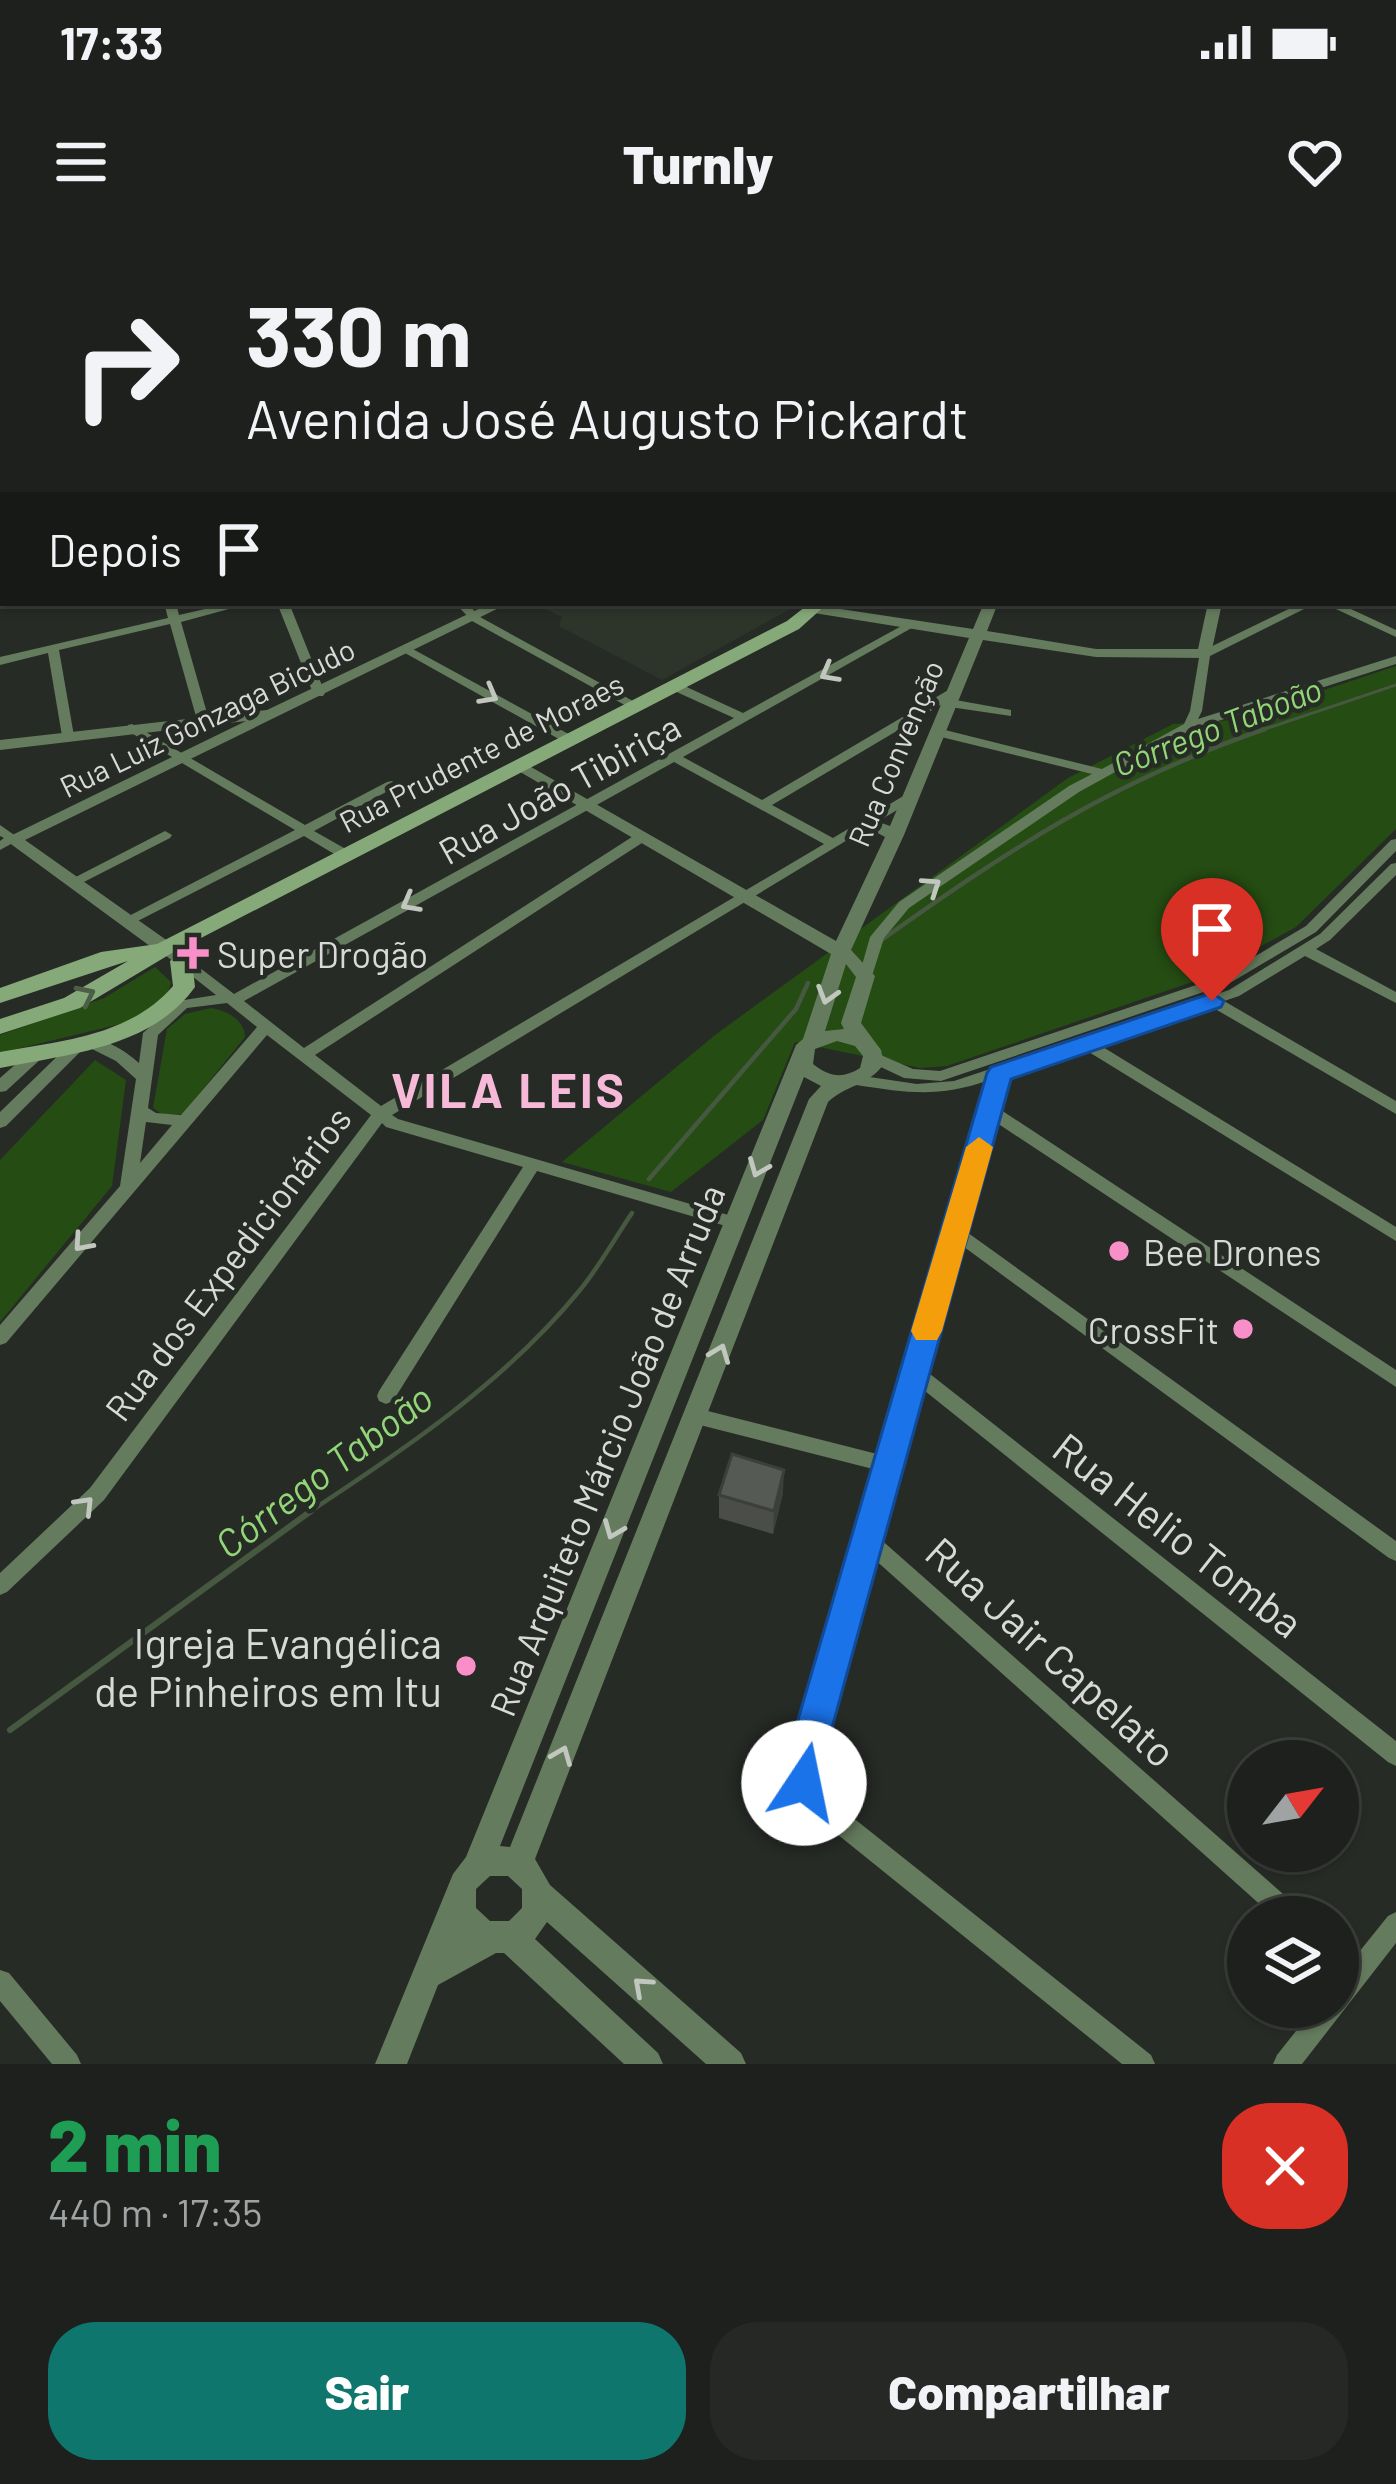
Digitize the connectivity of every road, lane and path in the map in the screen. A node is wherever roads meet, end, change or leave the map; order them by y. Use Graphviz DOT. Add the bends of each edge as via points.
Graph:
graph roads {
  1 [pos="171,606"];
  2 [pos="233,606"];
  3 [pos="284,606"];
  4 [pos="464,606"];
  5 [pos="497,606"];
  6 [pos="817,606"];
  7 [pos="990,606"];
  8 [pos="1214,606"];
  9 [pos="1304,606"];
  10 [pos="1335,606"];
  11 [pos="476,619"];
  12 [pos="175,620"];
  13 [pos="911,625"];
  14 [pos="979,634"];
  15 [pos="1396,634"];
  16 [pos="53,649"];
  17 [pos="409,651"];
  18 [pos="1204,654"];
  19 [pos="1396,660"];
  20 [pos="0,662"];
  21 [pos="674,686"];
  22 [pos="319,693"];
  23 [pos="952,698"];
  24 [pos="636,706"];
  25 [pos="280,712"];
  26 [pos="1007,713"];
  27 [pos="745,719"];
  28 [pos="203,720"];
  29 [pos="1189,726"];
  30 [pos="156,731"];
  31 [pos="938,732"];
  32 [pos="68,736"];
  33 [pos="570,740"];
  34 [pos="0,745"];
  35 [pos="676,758"];
  36 [pos="183,759"];
  37 [pos="518,766"];
  38 [pos="1104,773"];
  39 [pos="392,785"];
  40 [pos="910,798"];
  41 [pos="763,805"];
  42 [pos="586,806"];
  43 [pos="868,823"];
  44 [pos="305,831"];
  45 [pos="895,835"];
  46 [pos="165,836"];
  47 [pos="4,838"];
  48 [pos="640,838"];
  49 [pos="1396,843"];
  50 [pos="835,844"];
  51 [pos="346,855"];
  52 [pos="1396,866"];
  53 [pos="73,882"];
  54 [pos="744,898"];
  55 [pos="128,922"];
  56 [pos="834,949"];
  57 [pos="1306,950"];
  58 [pos="172,954"];
  59 [pos="866,976"];
  60 [pos="0,996"];
  61 [pos="1396,998"];
  62 [pos="231,999"];
  63 [pos="1212,1001"];
  64 [pos="266,1026"];
  65 [pos="0,1027"];
  66 [pos="860,1040"];
  67 [pos="85,1041"];
  68 [pos="1086,1043"];
  69 [pos="807,1049"];
  70 [pos="39,1052"];
  71 [pos="304,1055"];
  72 [pos="874,1057"];
  73 [pos="0,1060"];
  74 [pos="1000,1073"];
  75 [pos="145,1078"];
  76 [pos="846,1082"];
  77 [pos="0,1087"];
  78 [pos="1396,1108"];
  79 [pos="140,1110"];
  80 [pos="989,1110"];
  81 [pos="379,1115"];
  82 [pos="186,1120"];
  83 [pos="0,1122"];
  84 [pos="532,1164"];
  85 [pos="128,1189"];
  86 [pos="736,1223"];
  87 [pos="955,1232"];
  88 [pos="1396,1235"];
  89 [pos="0,1338"];
  90 [pos="915,1373"];
  91 [pos="1396,1380"];
  92 [pos="386,1396"];
  93 [pos="696,1416"];
  94 [pos="888,1465"];
  95 [pos="867,1540"];
  96 [pos="1396,1552"];
  97 [pos="0,1586"];
  98 [pos="1396,1755"];
  99 [pos="519,1864"];
  100 [pos="470,1878"];
  101 [pos="538,1894"];
  102 [pos="1268,1896"];
  103 [pos="1396,1924"];
  104 [pos="501,1937"];
  105 [pos="1359,1956"];
  106 [pos="426,1975"];
  107 [pos="0,1982"];
  108 [pos="1314,2028"];
  109 [pos="68,2064"];
  110 [pos="391,2064"];
  111 [pos="647,2064"];
  112 [pos="730,2064"];
  113 [pos="1142,2064"];
  114 [pos="1286,2064"];
  1 -- 12 [label="street"];
  2 -- 12 [label="street"];
  3 -- 22 [label="street"];
  4 -- 11 [label="street"];
  5 -- 11 [label="street, Rua Luiz Gonzaga Bicudo"];
  6 -- 13 [label="street"];
  6 -- 21 [label="main road, Rua Prudente de Moraes"];
  7 -- 14 [label="street, Rua Convenção"];
  8 -- 18 [label="street"];
  9 -- 18 [label="street"];
  10 -- 15 [label="street"];
  11 -- 17 [label="street, Rua Luiz Gonzaga Bicudo"];
  11 -- 24 [label="street"];
  12 -- 16 [label="street"];
  12 -- 28 [label="street"];
  13 -- 14 [label="street"];
  13 -- 27 [label="street, Rua João Tibiriça, one-way"];
  14 -- 18 [label="street" via="1113,655"];
  14 -- 23 [label="street, Rua Convenção"];
  16 -- 20 [label="street"];
  16 -- 32 [label="street"];
  17 -- 22 [label="street, Rua Luiz Gonzaga Bicudo"];
  17 -- 33 [label="street, one-way"];
  18 -- 29 [label="street"];
  19 -- 29 [label="street"];
  21 -- 24 [label="main road, Rua Prudente de Moraes"];
  21 -- 27 [label="street"];
  22 -- 25 [label="street, Rua Luiz Gonzaga Bicudo"];
  23 -- 26 [label="street"];
  23 -- 31 [label="street, Rua Convenção"];
  23 -- 41 [label="street"];
  24 -- 33 [label="main road, Rua Prudente de Moraes"];
  25 -- 28 [label="street"];
  25 -- 36 [label="street, Rua Luiz Gonzaga Bicudo"];
  27 -- 35 [label="street, Rua João Tibiriça"];
  28 -- 30 [label="street"];
  29 -- 38 [label="street"];
  30 -- 32 [label="street"];
  30 -- 36 [label="street"];
  31 -- 38 [label="street"];
  31 -- 40 [label="street, Rua Convenção"];
  32 -- 34 [label="street"];
  33 -- 37 [label="main road, Rua Prudente de Moraes"];
  35 -- 41 [label="street"];
  35 -- 42 [label="street, Rua João Tibiriça"];
  36 -- 44 [label="street"];
  36 -- 47 [label="street, Rua Luiz Gonzaga Bicudo"];
  37 -- 42 [label="street"];
  37 -- 51 [label="main road, Rua Prudente de Moraes"];
  59 -- 38 [label="street, one-way" via="877,937 904,905"];
  39 -- 44 [label="street"];
  40 -- 43 [label="street, Rua dos Expedicionários"];
  40 -- 45 [label="street, Rua Convenção"];
  41 -- 50 [label="street"];
  42 -- 48 [label="street"];
  42 -- 62 [label="street, Rua João Tibiriça, one-way"];
  43 -- 45 [label="street"];
  43 -- 50 [label="street, Rua dos Expedicionários"];
  44 -- 51 [label="street"];
  44 -- 55 [label="street"];
  45 -- 56 [label="street, Rua Convenção"];
  46 -- 53 [label="street"];
  47 -- 53 [label="street"];
  48 -- 54 [label="street"];
  48 -- 71 [label="street"];
  49 -- 72 [label="street" via="1311,929 1211,986 941,1076 910,1074"];
  50 -- 54 [label="street, Rua dos Expedicionários"];
  51 -- 58 [label="main road, Rua Prudente de Moraes"];
  52 -- 57 [label="street"];
  53 -- 55 [label="street"];
  54 -- 56 [label="street"];
  54 -- 81 [label="street, Rua dos Expedicionários"];
  55 -- 58 [label="street"];
  56 -- 59 [label="street"];
  56 -- 69 [label="street, Rua Arquiteto Márcio João de Arruda, one-way"];
  57 -- 61 [label="street"];
  57 -- 63 [label="street"];
  58 -- 60 [label="main road" via="109,957"];
  58 -- 62 [label="street"];
  65 -- 58 [label="main road, one-way"];
  58 -- 67 [label="main road" via="184,987 164,1012"];
  59 -- 66 [label="street" via="851,1024"];
  62 -- 64 [label="street"];
  62 -- 75 [label="street, Rua João Tibiriça" via="183,1004 158,1024"];
  63 -- 68 [label="street"];
  63 -- 78 [label="street"];
  64 -- 71 [label="street"];
  64 -- 82 [label="street"];
  66 -- 69 [label="street" via="836,1034"];
  66 -- 72 [label="street"];
  67 -- 70 [label="main road"];
  67 -- 75 [label="street"];
  67 -- 83 [label="street"];
  68 -- 74 [label="street"];
  68 -- 88 [label="street"];
  69 -- 76 [label="street" via="808,1072"];
  69 -- 86 [label="street, Rua Arquiteto Márcio João de Arruda, one-way"];
  70 -- 73 [label="main road"];
  70 -- 77 [label="street"];
  71 -- 81 [label="street"];
  72 -- 76 [label="street" via="871,1070"];
  74 -- 76 [label="street" via="937,1088"];
  74 -- 80 [label="street"];
  75 -- 79 [label="street, Rua João Tibiriça"];
  93 -- 76 [label="street, Rua Arquiteto Márcio João de Arruda, one-way" via="819,1099"];
  79 -- 82 [label="street"];
  79 -- 85 [label="street, Rua João Tibiriça"];
  80 -- 87 [label="street"];
  80 -- 91 [label="street"];
  81 -- 84 [label="street"];
  97 -- 81 [label="street, Rua dos Expedicionários, one-way" via="97,1494"];
  82 -- 85 [label="street"];
  84 -- 86 [label="street"];
  84 -- 92 [label="street"];
  85 -- 89 [label="street, one-way"];
  86 -- 100 [label="street, Rua Arquiteto Márcio João de Arruda, one-way"];
  87 -- 90 [label="street"];
  87 -- 96 [label="street"];
  90 -- 94 [label="street"];
  90 -- 98 [label="street, Rua Helio Tomba"];
  93 -- 94 [label="street"];
  99 -- 93 [label="street, Rua Arquiteto Márcio João de Arruda, one-way"];
  94 -- 95 [label="street"];
  95 -- 102 [label="street, Rua Jair Capelato"];
  95 -- 113 [label="street" via="804,1783 819,1805"];
  99 -- 100 [label="street" via="506,1859"];
  99 -- 101 [label="street"];
  100 -- 104 [label="street" via="460,1902 470,1927"];
  100 -- 106 [label="street, Rua Arquiteto Márcio João de Arruda"];
  101 -- 104 [label="street" via="530,1920"];
  112 -- 101 [label="street, one-way"];
  103 -- 105 [label="street"];
  104 -- 106 [label="street"];
  104 -- 111 [label="street"];
  106 -- 110 [label="street, Rua Arquiteto Márcio João de Arruda"];
  107 -- 109 [label="street"];
  108 -- 114 [label="street"];
}
